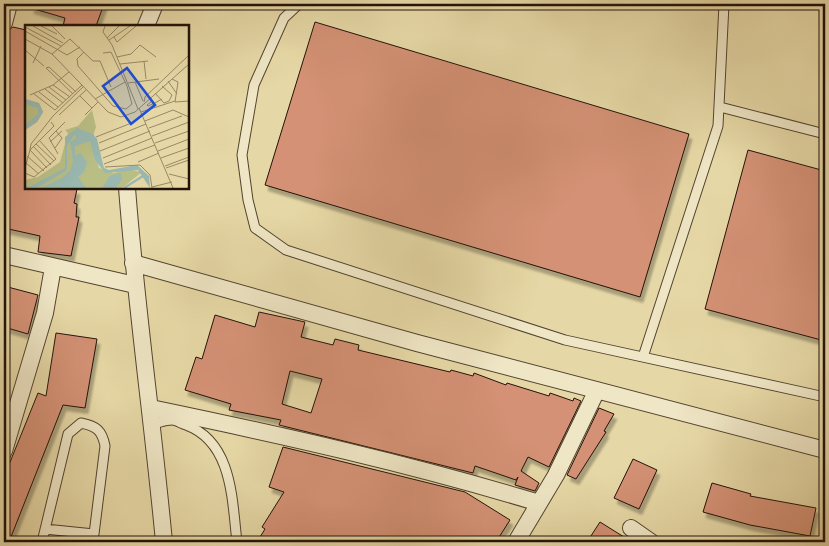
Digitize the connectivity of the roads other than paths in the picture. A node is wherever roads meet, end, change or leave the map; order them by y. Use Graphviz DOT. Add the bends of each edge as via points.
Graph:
graph roads {
  1 [pos="9,4"];
  2 [pos="155,4"];
  3 [pos="299,4"];
  4 [pos="724,4"];
  5 [pos="4,23"];
  6 [pos="146,25"];
  7 [pos="720,107"];
  8 [pos="825,134"];
  9 [pos="127,189"];
  10 [pos="4,255"];
  11 [pos="133,262"];
  12 [pos="53,267"];
  13 [pos="135,285"];
  14 [pos="643,357"];
  15 [pos="597,390"];
  16 [pos="825,397"];
  17 [pos="152,416"];
  18 [pos="825,450"];
  19 [pos="4,451"];
  20 [pos="539,502"];
  21 [pos="631,528"];
  22 [pos="45,529"];
  23 [pos="42,542"];
  24 [pos="164,542"];
  25 [pos="236,542"];
  26 [pos="516,542"];
  27 [pos="651,542"];
  1 -- 5 [label="street"];
  2 -- 6 [label="street"];
  3 -- 14 [label="lane" via="284,18 254,84 242,155 255,228 286,250 565,340"];
  4 -- 7 [label="lane"];
  7 -- 8 [label="lane"];
  7 -- 14 [label="lane" via="718,126"];
  9 -- 11 [label="street"];
  10 -- 12 [label="street"];
  11 -- 13 [label="street"];
  11 -- 15 [label="street" via="417,343"];
  12 -- 13 [label="street"];
  12 -- 19 [label="street" via="45,313"];
  13 -- 17 [label="street"];
  14 -- 16 [label="lane"];
  15 -- 18 [label="street"];
  15 -- 20 [label="street"];
  17 -- 20 [label="street" via="307,440 449,475"];
  17 -- 24 [label="street"];
  17 -- 25 [label="lane" via="194,428 211,442 224,461"];
  20 -- 26 [label="street"];
  21 -- 27 [label="street"];
  22 -- 22 [label="lane" via="68,434 81,423 95,426 103,434 105,446 94,534"];
  22 -- 23 [label="lane"];
}
